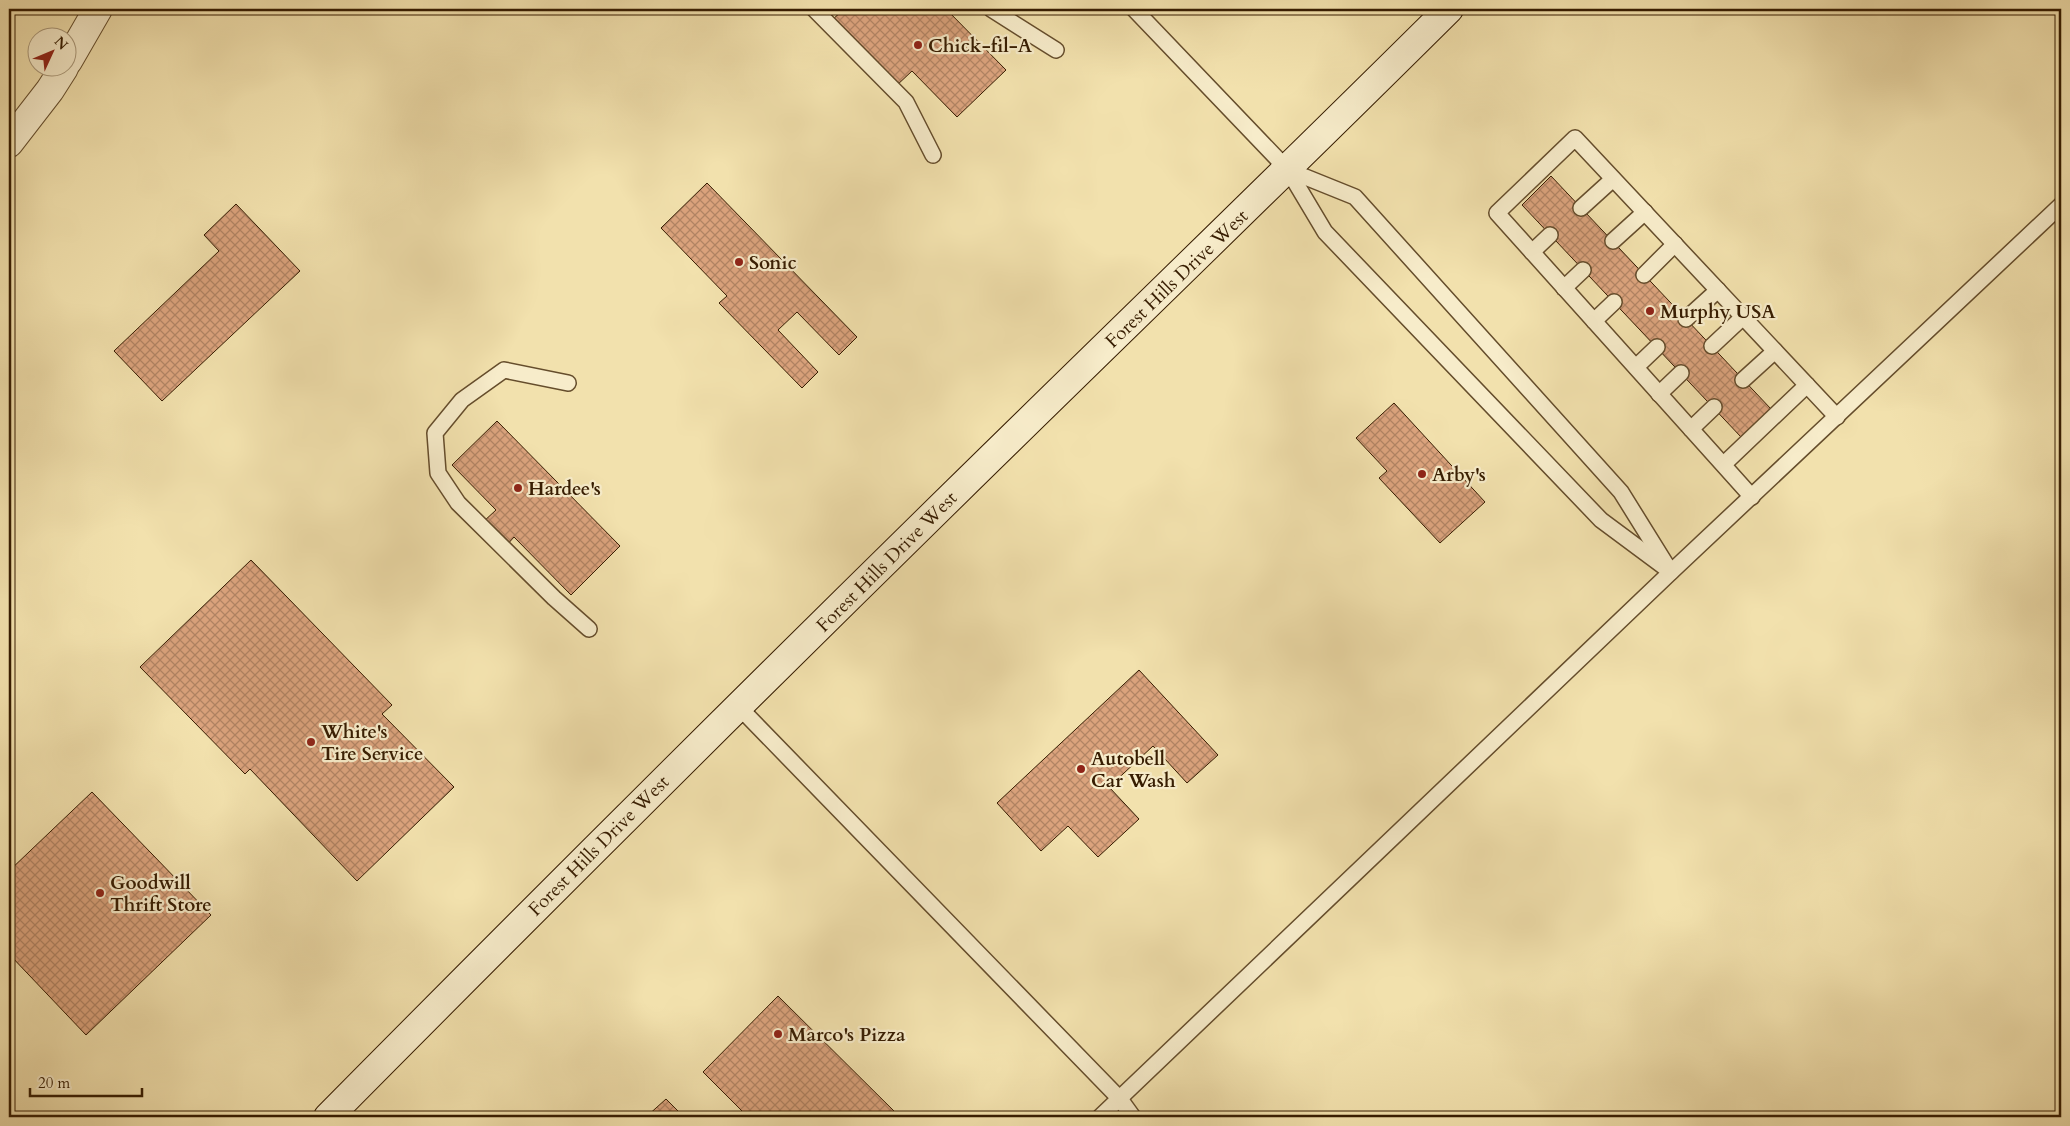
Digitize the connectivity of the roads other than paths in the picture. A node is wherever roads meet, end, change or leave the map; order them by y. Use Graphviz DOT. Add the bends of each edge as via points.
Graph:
graph roads {
  1 [pos="98,9"];
  2 [pos="814,9"];
  3 [pos="991,9"];
  4 [pos="1134,9"];
  5 [pos="1449,9"];
  6 [pos="78,44"];
  7 [pos="1056,50"];
  8 [pos="58,78"];
  9 [pos="9,143"];
  10 [pos="933,156"];
  11 [pos="1288,170"];
  12 [pos="1614,179"];
  13 [pos="2061,205"];
  14 [pos="1581,208"];
  15 [pos="1645,212"];
  16 [pos="1550,235"];
  17 [pos="1613,242"];
  18 [pos="1675,244"];
  19 [pos="1532,252"];
  20 [pos="1583,270"];
  21 [pos="1644,275"];
  22 [pos="1564,288"];
  23 [pos="1718,290"];
  24 [pos="1614,302"];
  25 [pos="1743,317"];
  26 [pos="1686,319"];
  27 [pos="1594,321"];
  28 [pos="1712,346"];
  29 [pos="1657,347"];
  30 [pos="1775,351"];
  31 [pos="1636,367"];
  32 [pos="1681,373"];
  33 [pos="1744,380"];
  34 [pos="568,383"];
  35 [pos="1807,385"];
  36 [pos="1659,394"];
  37 [pos="1714,407"];
  38 [pos="1837,417"];
  39 [pos="1691,429"];
  40 [pos="1724,464"];
  41 [pos="1752,497"];
  42 [pos="1671,572"];
  43 [pos="590,629"];
  44 [pos="738,706"];
  45 [pos="1120,1099"];
  46 [pos="328,1117"];
  47 [pos="1100,1117"];
  48 [pos="1133,1117"];
  1 -- 6 [label="main road"];
  2 -- 10 [label="lane" via="906,102"];
  3 -- 7 [label="lane"];
  4 -- 11 [label="lane"];
  5 -- 11 [label="main road, Forest Hills Drive West"];
  8 -- 9 [label="main road"];
  11 -- 42 [label="lane" via="1325,232 1601,520"];
  11 -- 42 [label="lane" via="1355,197 1621,492"];
  11 -- 44 [label="main road, Forest Hills Drive West"];
  12 -- 14 [label="lane"];
  12 -- 15 [label="lane"];
  12 -- 19 [label="lane" via="1576,138 1497,213"];
  13 -- 38 [label="lane"];
  15 -- 17 [label="lane"];
  15 -- 18 [label="lane"];
  16 -- 19 [label="lane"];
  18 -- 21 [label="lane"];
  18 -- 23 [label="lane"];
  19 -- 22 [label="lane"];
  20 -- 22 [label="lane"];
  22 -- 27 [label="lane"];
  23 -- 25 [label="lane"];
  23 -- 26 [label="lane"];
  24 -- 27 [label="lane"];
  25 -- 28 [label="lane"];
  25 -- 30 [label="lane"];
  27 -- 31 [label="lane"];
  29 -- 31 [label="lane"];
  30 -- 33 [label="lane"];
  30 -- 35 [label="lane"];
  31 -- 36 [label="lane"];
  32 -- 36 [label="lane"];
  34 -- 43 [label="lane" via="504,370 462,400 435,433 438,473 458,503"];
  35 -- 38 [label="lane"];
  35 -- 40 [label="lane"];
  36 -- 39 [label="lane"];
  37 -- 39 [label="lane"];
  38 -- 41 [label="lane"];
  39 -- 40 [label="lane"];
  40 -- 41 [label="lane"];
  41 -- 42 [label="lane"];
  42 -- 45 [label="lane"];
  44 -- 45 [label="lane"];
  44 -- 46 [label="main road, Forest Hills Drive West"];
  45 -- 47 [label="lane"];
  45 -- 48 [label="lane"];
}
